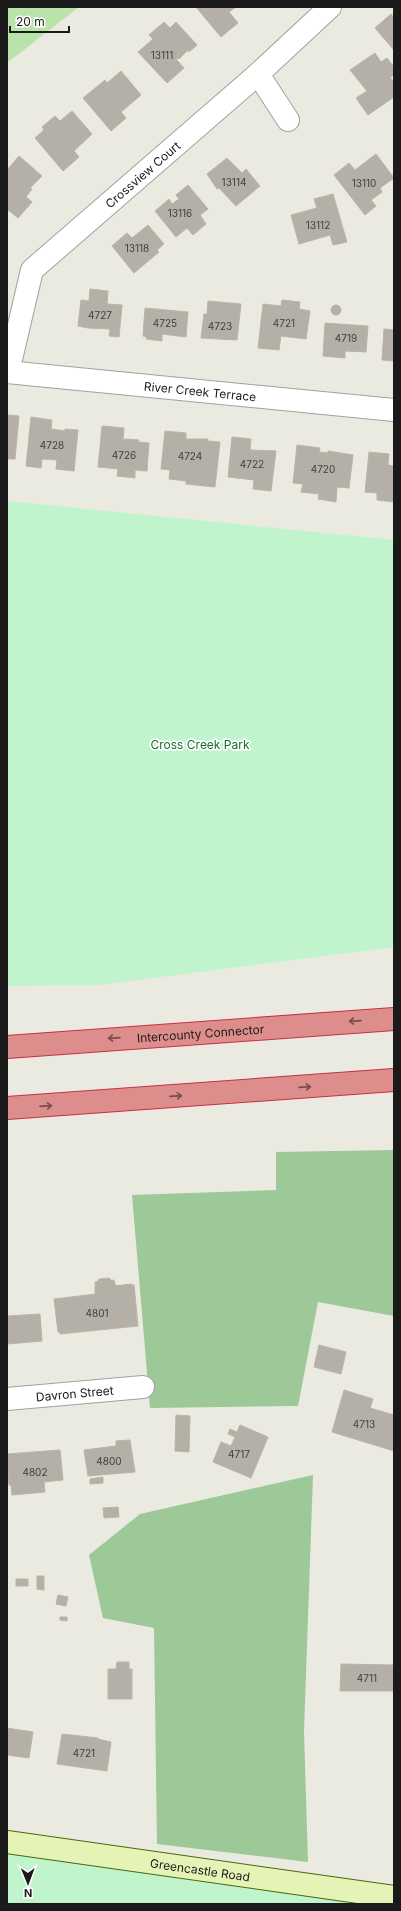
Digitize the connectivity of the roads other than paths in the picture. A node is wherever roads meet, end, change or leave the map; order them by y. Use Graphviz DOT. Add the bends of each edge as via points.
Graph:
graph roads {
  1 [pos="330,7"];
  2 [pos="258,74"];
  3 [pos="288,120"];
  4 [pos="8,372"];
  5 [pos="394,410"];
  6 [pos="394,1018"];
  7 [pos="7,1046"];
  8 [pos="394,1080"];
  9 [pos="7,1108"];
  10 [pos="144,1387"];
  11 [pos="7,1399"];
  12 [pos="7,1842"];
  13 [pos="394,1897"];
  1 -- 2 [label="street, Crossview Court"];
  2 -- 3 [label="street"];
  2 -- 4 [label="street, Crossview Court" via="32,270"];
  4 -- 5 [label="street, River Creek Terrace"];
  6 -- 7 [label="highway, Intercounty Connector, one-way"];
  9 -- 8 [label="highway, one-way"];
  10 -- 11 [label="street, Davron Street"];
  12 -- 13 [label="street, Greencastle Road"];
}
